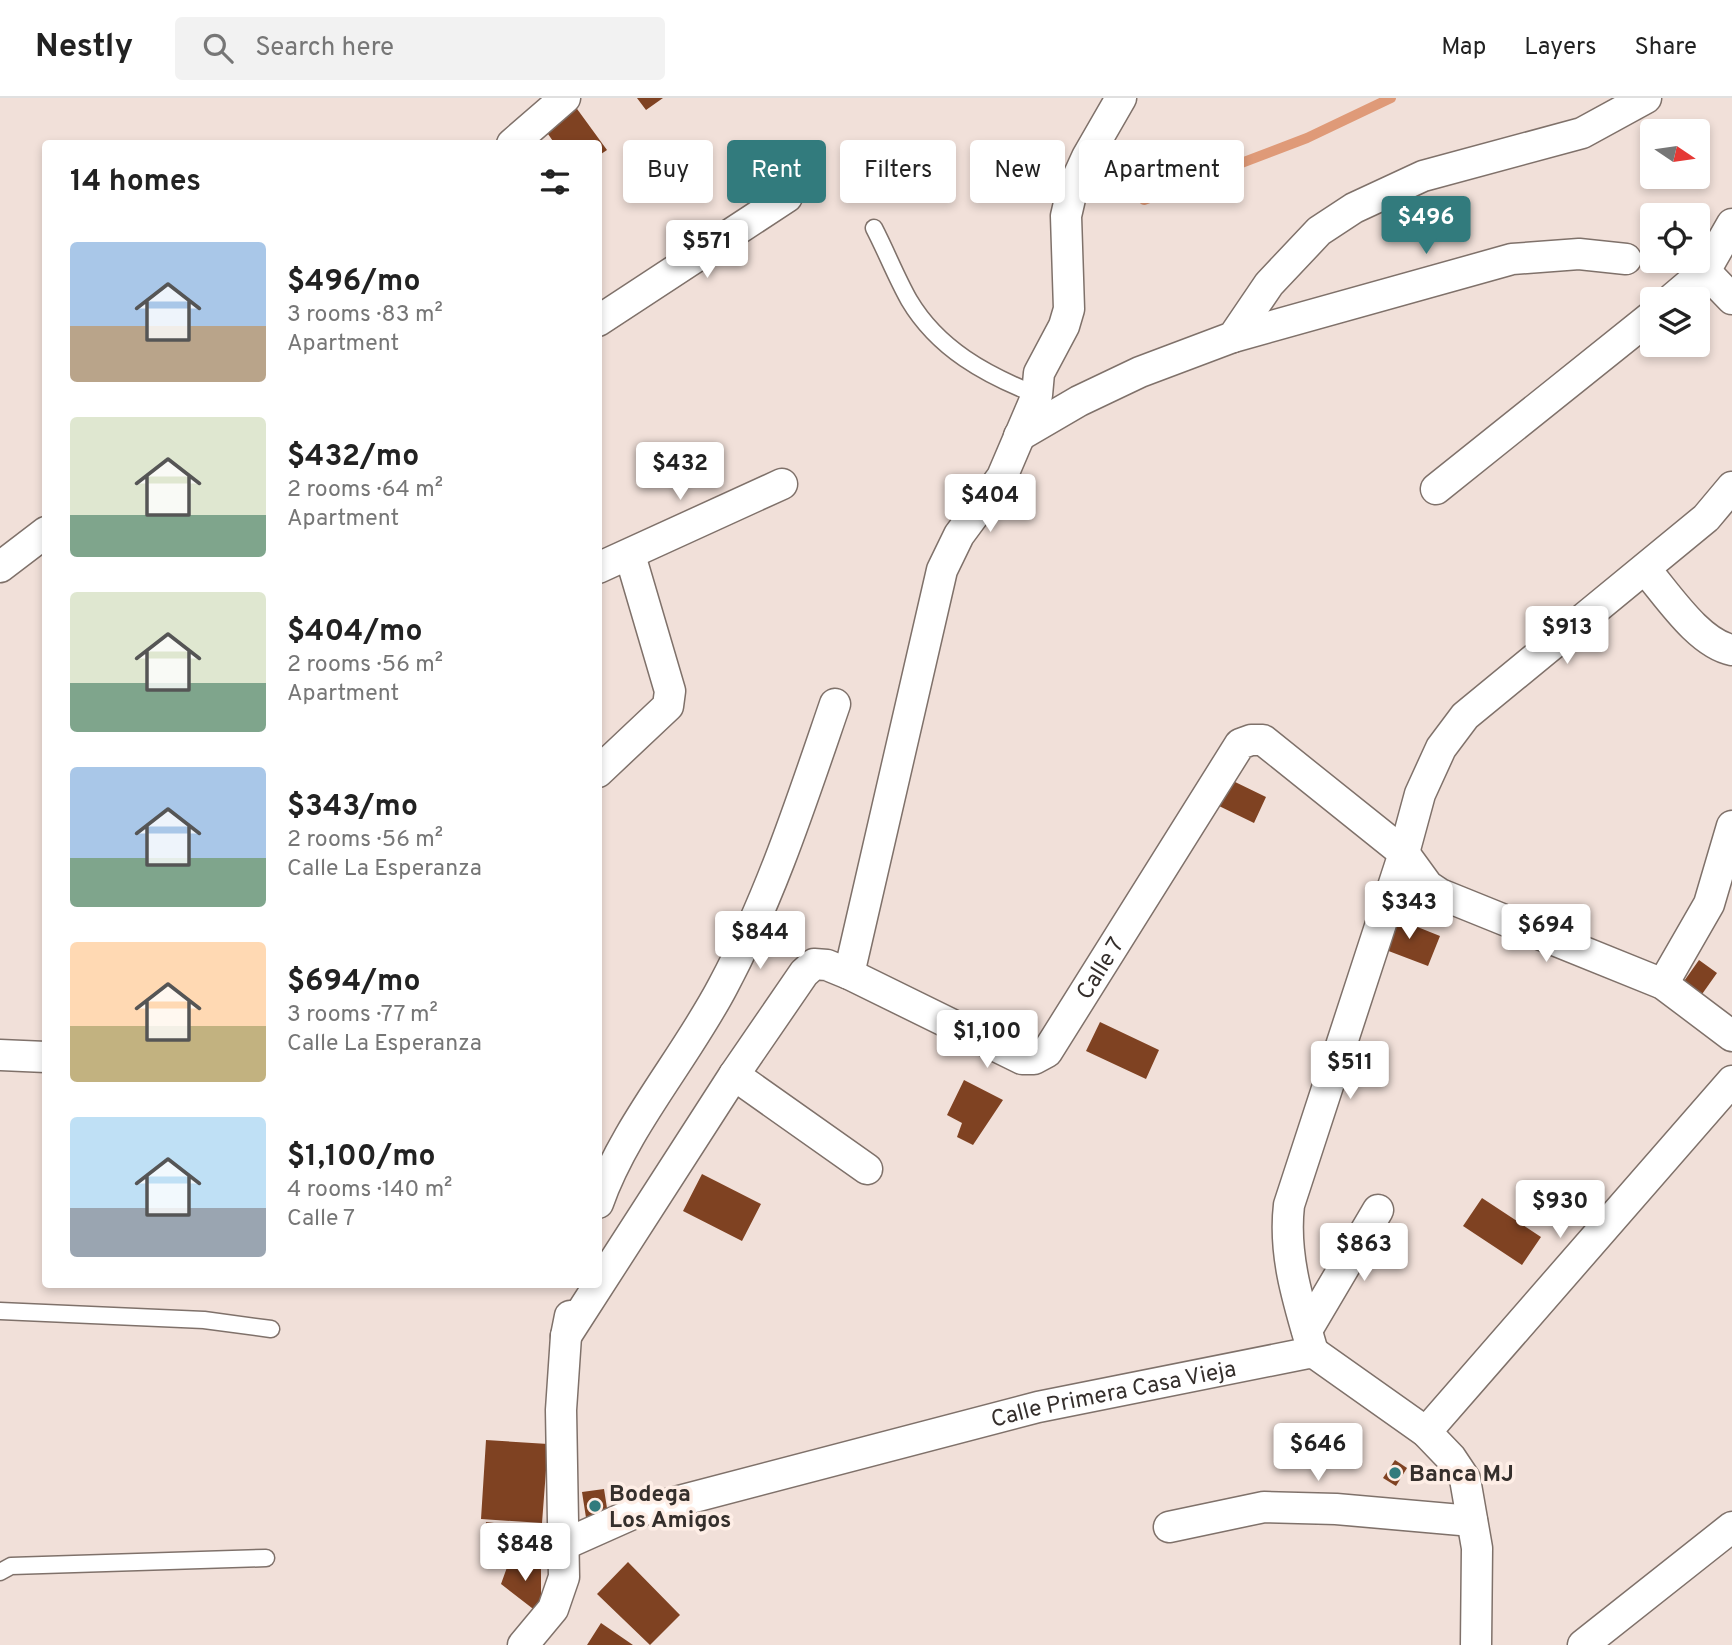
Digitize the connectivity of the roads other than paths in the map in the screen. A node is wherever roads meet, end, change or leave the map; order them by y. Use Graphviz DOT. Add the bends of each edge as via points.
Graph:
graph roads {
  1 [pos="565,98"];
  2 [pos="1121,98"];
  3 [pos="1646,98"];
  4 [pos="517,140"];
  5 [pos="778,203"];
  6 [pos="1732,224"];
  7 [pos="874,228"];
  8 [pos="1626,260"];
  9 [pos="1710,262"];
  10 [pos="1703,273"];
  11 [pos="1707,273"];
  12 [pos="1686,287"];
  13 [pos="1732,299"];
  14 [pos="602,318"];
  15 [pos="1640,326"];
  16 [pos="1233,337"];
  17 [pos="1037,395"];
  18 [pos="1019,436"];
  19 [pos="782,484"];
  20 [pos="1732,487"];
  21 [pos="1436,489"];
  22 [pos="42,536"];
  23 [pos="630,555"];
  24 [pos="602,566"];
  25 [pos="0,567"];
  26 [pos="1645,569"];
  27 [pos="1732,650"];
  28 [pos="835,704"];
  29 [pos="602,768"];
  30 [pos="1732,826"];
  31 [pos="1404,853"];
  32 [pos="849,974"];
  33 [pos="1663,984"];
  34 [pos="1732,1036"];
  35 [pos="0,1055"];
  36 [pos="42,1057"];
  37 [pos="734,1075"];
  38 [pos="1732,1081"];
  39 [pos="867,1169"];
  40 [pos="602,1194"];
  41 [pos="1378,1210"];
  42 [pos="602,1280"];
  43 [pos="576,1288"];
  44 [pos="597,1288"];
  45 [pos="0,1311"];
  46 [pos="271,1329"];
  47 [pos="566,1336"];
  48 [pos="1310,1341"];
  49 [pos="1426,1432"];
  50 [pos="1472,1521"];
  51 [pos="1168,1527"];
  52 [pos="1732,1527"];
  53 [pos="564,1545"];
  54 [pos="266,1558"];
  55 [pos="0,1572"];
  56 [pos="523,1645"];
  57 [pos="1476,1645"];
  58 [pos="1583,1645"];
  1 -- 4 [label="street"];
  2 -- 17 [label="street" via="1072,190 1065,226 1069,309 1039,373"];
  3 -- 16 [label="street" via="1582,133 1423,176 1354,208 1319,232 1269,284"];
  5 -- 14 [label="street"];
  6 -- 9 [label="street"];
  7 -- 17 [label="lane" via="909,301 932,333 968,363"];
  8 -- 16 [label="street" via="1579,254 1512,259"];
  10 -- 12 [label="street"];
  11 -- 13 [label="street"];
  15 -- 21 [label="street"];
  16 -- 18 [label="street" via="1140,372"];
  17 -- 18 [label="street"];
  18 -- 32 [label="street" via="1002,477 959,535 942,570"];
  19 -- 23 [label="street"];
  20 -- 26 [label="street" via="1706,518"];
  22 -- 25 [label="street"];
  23 -- 24 [label="street"];
  23 -- 29 [label="street" via="671,698"];
  26 -- 27 [label="street" via="1697,629 1715,644"];
  26 -- 31 [label="street" via="1465,716 1441,748 1420,794"];
  28 -- 40 [label="street" via="755,923 722,989 618,1158"];
  30 -- 33 [label="street" via="1709,904"];
  31 -- 32 [label="street, Calle 7" via="1263,740 1251,740 1240,744 1047,1052 1022,1059"];
  31 -- 33 [label="street, Calle 7" via="1428,886 1440,894"];
  31 -- 48 [label="street" via="1289,1205 1287,1254"];
  32 -- 37 [label="street, Calle 7" via="814,964"];
  33 -- 34 [label="street, Calle 7"];
  35 -- 36 [label="street"];
  37 -- 39 [label="street"];
  37 -- 42 [label="street, Calle 7"];
  38 -- 49 [label="street"];
  41 -- 48 [label="street"];
  43 -- 47 [label="street"];
  44 -- 47 [label="street, Calle 7"];
  45 -- 46 [label="lane" via="204,1320"];
  47 -- 53 [label="street" via="561,1410"];
  48 -- 49 [label="street"];
  48 -- 53 [label="street, Calle Primera Casa Vieja" via="637,1512"];
  49 -- 50 [label="street" via="1465,1479"];
  50 -- 51 [label="street" via="1264,1507"];
  50 -- 57 [label="street" via="1477,1548"];
  52 -- 58 [label="street"];
  53 -- 56 [label="street" via="564,1577 552,1609"];
  54 -- 55 [label="lane" via="11,1566"];
}
